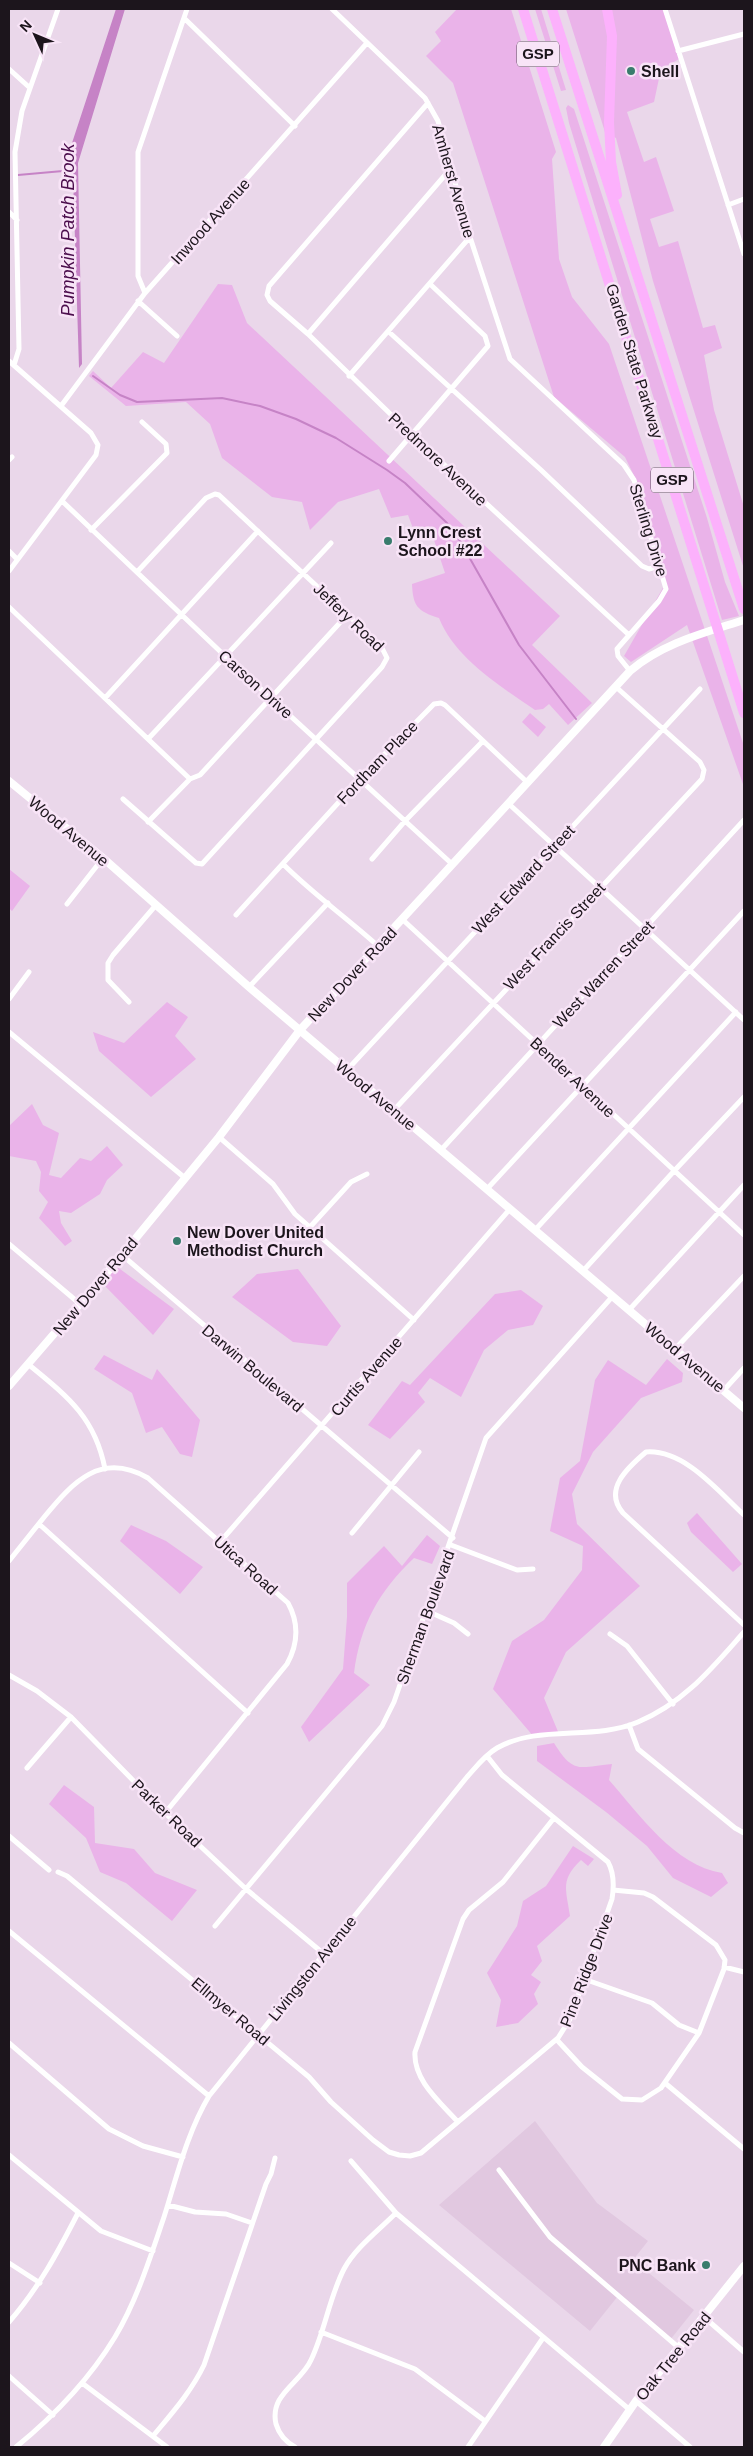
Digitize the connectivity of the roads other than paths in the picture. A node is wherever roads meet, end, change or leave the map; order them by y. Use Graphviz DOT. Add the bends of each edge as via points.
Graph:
graph roads {
  1 [pos="58,9"];
  2 [pos="187,9"];
  3 [pos="332,9"];
  4 [pos="523,9"];
  5 [pos="552,9"];
  6 [pos="607,9"];
  7 [pos="665,9"];
  8 [pos="184,18"];
  9 [pos="744,34"];
  10 [pos="367,43"];
  11 [pos="678,51"];
  12 [pos="9,69"];
  13 [pos="30,88"];
  14 [pos="428,102"];
  15 [pos="295,126"];
  16 [pos="452,167"];
  17 [pos="744,199"];
  18 [pos="728,205"];
  19 [pos="9,212"];
  20 [pos="17,220"];
  21 [pos="623,233"];
  22 [pos="470,237"];
  23 [pos="744,254"];
  24 [pos="430,284"];
  25 [pos="145,293"];
  26 [pos="138,301"];
  27 [pos="389,332"];
  28 [pos="308,334"];
  29 [pos="178,336"];
  30 [pos="510,359"];
  31 [pos="9,361"];
  32 [pos="14,365"];
  33 [pos="349,376"];
  34 [pos="451,390"];
  35 [pos="61,406"];
  36 [pos="142,422"];
  37 [pos="412,435"];
  38 [pos="389,461"];
  39 [pos="62,501"];
  40 [pos="91,530"];
  41 [pos="258,531"];
  42 [pos="331,543"];
  43 [pos="9,551"];
  44 [pos="17,559"];
  45 [pos="660,566"];
  46 [pos="9,571"];
  47 [pos="137,572"];
  48 [pos="302,573"];
  49 [pos="9,607"];
  50 [pos="744,609"];
  51 [pos="181,614"];
  52 [pos="347,615"];
  53 [pos="744,620"];
  54 [pos="629,635"];
  55 [pos="225,656"];
  56 [pos="630,671"];
  57 [pos="616,687"];
  58 [pos="700,689"];
  59 [pos="270,696"];
  60 [pos="105,698"];
  61 [pos="744,714"];
  62 [pos="662,729"];
  63 [pos="315,738"];
  64 [pos="148,739"];
  65 [pos="483,741"];
  66 [pos="190,779"];
  67 [pos="359,780"];
  68 [pos="529,783"];
  69 [pos="10,784"];
  70 [pos="123,799"];
  71 [pos="509,804"];
  72 [pos="405,820"];
  73 [pos="744,820"];
  74 [pos="148,822"];
  75 [pos="555,845"];
  76 [pos="104,858"];
  77 [pos="372,859"];
  78 [pos="283,864"];
  79 [pos="452,864"];
  80 [pos="600,887"];
  81 [pos="328,903"];
  82 [pos="67,904"];
  83 [pos="156,905"];
  84 [pos="744,911"];
  85 [pos="236,915"];
  86 [pos="402,919"];
  87 [pos="645,928"];
  88 [pos="378,946"];
  89 [pos="448,961"];
  90 [pos="690,969"];
  91 [pos="29,972"];
  92 [pos="249,987"];
  93 [pos="9,999"];
  94 [pos="129,1002"];
  95 [pos="493,1002"];
  96 [pos="736,1012"];
  97 [pos="744,1020"];
  98 [pos="300,1030"];
  99 [pos="9,1032"];
  100 [pos="538,1044"];
  101 [pos="347,1070"];
  102 [pos="582,1086"];
  103 [pos="744,1097"];
  104 [pos="394,1110"];
  105 [pos="629,1128"];
  106 [pos="219,1137"];
  107 [pos="441,1150"];
  108 [pos="674,1170"];
  109 [pos="366,1174"];
  110 [pos="185,1178"];
  111 [pos="744,1186"];
  112 [pos="487,1189"];
  113 [pos="510,1209"];
  114 [pos="719,1212"];
  115 [pos="310,1227"];
  116 [pos="535,1230"];
  117 [pos="744,1235"];
  118 [pos="9,1244"];
  119 [pos="122,1255"];
  120 [pos="583,1271"];
  121 [pos="744,1276"];
  122 [pos="612,1297"];
  123 [pos="80,1304"];
  124 [pos="629,1310"];
  125 [pos="414,1320"];
  126 [pos="675,1349"];
  127 [pos="28,1364"];
  128 [pos="744,1368"];
  129 [pos="9,1386"];
  130 [pos="724,1390"];
  131 [pos="744,1408"];
  132 [pos="323,1427"];
  133 [pos="419,1452"];
  134 [pos="105,1469"];
  135 [pos="392,1485"];
  136 [pos="744,1515"];
  137 [pos="39,1524"];
  138 [pos="352,1533"];
  139 [pos="453,1538"];
  140 [pos="220,1542"];
  141 [pos="451,1545"];
  142 [pos="9,1561"];
  143 [pos="533,1569"];
  144 [pos="427,1611"];
  145 [pos="744,1625"];
  146 [pos="744,1632"];
  147 [pos="468,1634"];
  148 [pos="610,1634"];
  149 [pos="9,1675"];
  150 [pos="673,1704"];
  151 [pos="248,1713"];
  152 [pos="71,1717"];
  153 [pos="629,1725"];
  154 [pos="487,1756"];
  155 [pos="27,1768"];
  156 [pos="165,1813"];
  157 [pos="554,1818"];
  158 [pos="744,1833"];
  159 [pos="9,1836"];
  160 [pos="49,1870"];
  161 [pos="58,1872"];
  162 [pos="246,1889"];
  163 [pos="614,1890"];
  164 [pos="215,1926"];
  165 [pos="9,1931"];
  166 [pos="324,1954"];
  167 [pos="724,1967"];
  168 [pos="744,1972"];
  169 [pos="584,1979"];
  170 [pos="699,2033"];
  171 [pos="259,2034"];
  172 [pos="557,2040"];
  173 [pos="9,2043"];
  174 [pos="665,2082"];
  175 [pos="209,2096"];
  176 [pos="458,2122"];
  177 [pos="744,2149"];
  178 [pos="9,2155"];
  179 [pos="399,2156"];
  180 [pos="183,2157"];
  181 [pos="275,2158"];
  182 [pos="351,2161"];
  183 [pos="499,2170"];
  184 [pos="168,2205"];
  185 [pos="396,2213"];
  186 [pos="78,2214"];
  187 [pos="252,2223"];
  188 [pos="153,2251"];
  189 [pos="9,2263"];
  190 [pos="744,2266"];
  191 [pos="40,2282"];
  192 [pos="704,2317"];
  193 [pos="9,2322"];
  194 [pos="321,2332"];
  195 [pos="543,2338"];
  196 [pos="678,2348"];
  197 [pos="744,2352"];
  198 [pos="9,2376"];
  199 [pos="82,2383"];
  200 [pos="636,2401"];
  201 [pos="630,2410"];
  202 [pos="53,2415"];
  203 [pos="485,2421"];
  204 [pos="153,2436"];
  205 [pos="16,2447"];
  206 [pos="167,2447"];
  207 [pos="295,2447"];
  208 [pos="468,2447"];
  209 [pos="604,2447"];
  210 [pos="690,2447"];
  1 -- 13 [label="street"];
  2 -- 8 [label="street"];
  3 -- 10 [label="street, Amherst Avenue"];
  4 -- 61 [label="highway, Garden State Parkway / GSP"];
  5 -- 21 [label="highway, Garden State Parkway / GSP"];
  6 -- 21 [label="highway" via="612,36 611,162"];
  7 -- 11 [label="street"];
  8 -- 15 [label="street"];
  8 -- 25 [label="street" via="138,152 138,276"];
  9 -- 11 [label="street"];
  10 -- 14 [label="street, Amherst Avenue"];
  10 -- 15 [label="street, Inwood Avenue"];
  11 -- 18 [label="street"];
  12 -- 13 [label="street"];
  13 -- 20 [label="street" via="22,111 15,152"];
  14 -- 16 [label="street, Amherst Avenue" via="438,121"];
  14 -- 28 [label="street, Predmore Avenue" via="267,290 270,301"];
  15 -- 25 [label="street, Inwood Avenue"];
  16 -- 22 [label="street, Amherst Avenue"];
  16 -- 28 [label="street"];
  17 -- 18 [label="street"];
  18 -- 23 [label="street"];
  19 -- 20 [label="street"];
  20 -- 32 [label="street" via="20,349"];
  21 -- 50 [label="highway, Garden State Parkway / GSP"];
  22 -- 24 [label="street"];
  22 -- 30 [label="street, Amherst Avenue"];
  24 -- 27 [label="street"];
  24 -- 34 [label="street" via="488,342 486,349"];
  25 -- 26 [label="street, Inwood Avenue"];
  26 -- 29 [label="street"];
  26 -- 35 [label="street, Inwood Avenue"];
  27 -- 33 [label="street"];
  27 -- 34 [label="street"];
  28 -- 33 [label="street, Predmore Avenue"];
  30 -- 45 [label="street, Sterling Drive" via="630,471"];
  31 -- 32 [label="street"];
  32 -- 35 [label="street"];
  33 -- 37 [label="street, Predmore Avenue"];
  34 -- 37 [label="street"];
  34 -- 45 [label="street" via="642,566 649,569"];
  35 -- 39 [label="street" via="91,433 98,445 96,455"];
  36 -- 40 [label="street" via="166,444 167,453"];
  37 -- 38 [label="street"];
  37 -- 54 [label="street, Predmore Avenue"];
  39 -- 40 [label="street, Carson Drive"];
  39 -- 44 [label="street"];
  40 -- 47 [label="street, Carson Drive"];
  41 -- 47 [label="street, Jeffery Road" via="224,498 215,494 206,498"];
  41 -- 48 [label="street, Jeffery Road"];
  41 -- 51 [label="street"];
  42 -- 48 [label="street"];
  43 -- 44 [label="street"];
  44 -- 46 [label="street"];
  45 -- 54 [label="street, Sterling Drive" via="665,583 664,594"];
  47 -- 51 [label="street, Carson Drive"];
  48 -- 52 [label="street, Jeffery Road"];
  48 -- 55 [label="street"];
  49 -- 60 [label="street"];
  51 -- 55 [label="street, Carson Drive"];
  51 -- 60 [label="street"];
  52 -- 59 [label="street"];
  52 -- 63 [label="street, Jeffery Road" via="385,650 387,661"];
  53 -- 56 [label="street, New Dover Road" via="655,653"];
  54 -- 56 [label="street, Sterling Drive" via="618,649 618,656"];
  55 -- 59 [label="street, Carson Drive"];
  55 -- 64 [label="street"];
  56 -- 57 [label="street, New Dover Road"];
  57 -- 62 [label="street"];
  57 -- 68 [label="street, New Dover Road"];
  58 -- 62 [label="street, West Edward Street"];
  59 -- 63 [label="street, Carson Drive"];
  59 -- 66 [label="street" via="200,775"];
  60 -- 64 [label="street"];
  62 -- 75 [label="street, West Edward Street"];
  62 -- 80 [label="street, West Francis Street" via="698,760 704,770 702,779"];
  63 -- 67 [label="street, Carson Drive"];
  63 -- 74 [label="street, Jeffery Road" via="202,864 196,863"];
  64 -- 66 [label="street"];
  65 -- 67 [label="street, Fordham Place" via="445,705 441,702 434,704"];
  65 -- 68 [label="street, Fordham Place"];
  65 -- 72 [label="street"];
  66 -- 74 [label="street"];
  67 -- 72 [label="street, Carson Drive"];
  67 -- 78 [label="street, Fordham Place"];
  68 -- 71 [label="street, New Dover Road"];
  69 -- 76 [label="street, Wood Avenue"];
  70 -- 74 [label="street"];
  71 -- 75 [label="street"];
  71 -- 79 [label="street, New Dover Road"];
  72 -- 77 [label="street"];
  72 -- 79 [label="street, Carson Drive"];
  73 -- 87 [label="street, West Warren Street"];
  75 -- 80 [label="street"];
  75 -- 89 [label="street, West Edward Street"];
  76 -- 82 [label="street"];
  76 -- 83 [label="street, Wood Avenue"];
  78 -- 81 [label="street"];
  78 -- 85 [label="street, Fordham Place"];
  79 -- 86 [label="street, New Dover Road"];
  80 -- 87 [label="street"];
  80 -- 95 [label="street, West Francis Street"];
  81 -- 88 [label="street"];
  81 -- 92 [label="street"];
  83 -- 92 [label="street, Wood Avenue"];
  83 -- 94 [label="street" via="108,963 108,980"];
  84 -- 90 [label="street"];
  86 -- 88 [label="street, New Dover Road"];
  86 -- 89 [label="street, Bender Avenue"];
  87 -- 90 [label="street"];
  87 -- 100 [label="street, West Warren Street"];
  88 -- 98 [label="street, New Dover Road"];
  89 -- 95 [label="street, Bender Avenue"];
  89 -- 101 [label="street, West Edward Street"];
  90 -- 96 [label="street"];
  90 -- 102 [label="street"];
  91 -- 93 [label="street"];
  92 -- 98 [label="street, Wood Avenue"];
  95 -- 100 [label="street, Bender Avenue"];
  95 -- 104 [label="street, West Francis Street"];
  96 -- 97 [label="street"];
  96 -- 105 [label="street"];
  98 -- 101 [label="street, Wood Avenue"];
  98 -- 106 [label="street, New Dover Road"];
  99 -- 110 [label="street"];
  100 -- 102 [label="street, Bender Avenue"];
  100 -- 107 [label="street, West Warren Street"];
  101 -- 104 [label="street, Wood Avenue"];
  102 -- 105 [label="street, Bender Avenue"];
  102 -- 112 [label="street"];
  103 -- 108 [label="street"];
  104 -- 107 [label="street, Wood Avenue"];
  105 -- 108 [label="street, Bender Avenue"];
  105 -- 116 [label="street"];
  106 -- 110 [label="street, New Dover Road"];
  106 -- 115 [label="street" via="273,1184 292,1210"];
  107 -- 112 [label="street, Wood Avenue"];
  108 -- 114 [label="street, Bender Avenue"];
  108 -- 120 [label="street"];
  109 -- 115 [label="street" via="351,1182"];
  110 -- 119 [label="street, New Dover Road"];
  111 -- 114 [label="street"];
  112 -- 113 [label="street, Wood Avenue"];
  113 -- 116 [label="street, Wood Avenue"];
  113 -- 125 [label="street, Curtis Avenue"];
  114 -- 117 [label="street, Bender Avenue"];
  114 -- 124 [label="street"];
  115 -- 125 [label="street"];
  116 -- 120 [label="street, Wood Avenue"];
  118 -- 123 [label="street"];
  119 -- 123 [label="street, New Dover Road"];
  119 -- 132 [label="street, Darwin Boulevard"];
  120 -- 122 [label="street, Wood Avenue"];
  121 -- 126 [label="street"];
  122 -- 124 [label="street, Wood Avenue"];
  122 -- 139 [label="street, Sherman Boulevard" via="486,1438"];
  123 -- 127 [label="street, New Dover Road"];
  124 -- 126 [label="street, Wood Avenue"];
  125 -- 132 [label="street, Curtis Avenue"];
  126 -- 130 [label="street, Wood Avenue"];
  127 -- 129 [label="street, New Dover Road"];
  127 -- 134 [label="street" via="80,1410 96,1438"];
  128 -- 130 [label="street"];
  130 -- 131 [label="street, Wood Avenue"];
  132 -- 135 [label="street, Darwin Boulevard"];
  132 -- 140 [label="street, Curtis Avenue"];
  133 -- 135 [label="street"];
  134 -- 137 [label="street, Utica Road" via="75,1482"];
  134 -- 140 [label="street, Utica Road" via="130,1470 148,1478"];
  135 -- 138 [label="street"];
  135 -- 139 [label="street, Darwin Boulevard"];
  136 -- 145 [label="street" via="690,1467 663,1453 646,1452 617,1482 614,1490 616,1506"];
  137 -- 142 [label="street, Utica Road"];
  137 -- 151 [label="street"];
  139 -- 141 [label="street, Sherman Boulevard"];
  140 -- 151 [label="street, Utica Road" via="288,1604 295,1620 296,1642 292,1654"];
  141 -- 143 [label="street" via="517,1570"];
  141 -- 144 [label="street, Sherman Boulevard"];
  144 -- 147 [label="street" via="454,1623"];
  144 -- 162 [label="street, Sherman Boulevard" via="382,1726"];
  146 -- 150 [label="street, Livingston Avenue" via="702,1680"];
  148 -- 150 [label="street" via="627,1646"];
  149 -- 152 [label="street, Parker Road"];
  150 -- 153 [label="street, Livingston Avenue"];
  151 -- 156 [label="street, Utica Road"];
  152 -- 155 [label="street"];
  152 -- 156 [label="street, Parker Road"];
  153 -- 154 [label="street, Livingston Avenue" via="606,1731 540,1735 503,1745"];
  153 -- 158 [label="street" via="638,1749"];
  154 -- 157 [label="street, Pine Ridge Drive" via="502,1775"];
  154 -- 166 [label="street, Livingston Avenue"];
  156 -- 162 [label="street, Parker Road"];
  157 -- 163 [label="street, Pine Ridge Drive" via="608,1862"];
  157 -- 176 [label="street" via="502,1882 463,1919 415,2052 416,2070 423,2082"];
  159 -- 160 [label="street"];
  161 -- 171 [label="street, Ellmyer Road" via="67,1876"];
  162 -- 164 [label="street, Sherman Boulevard"];
  162 -- 166 [label="street, Parker Road"];
  163 -- 167 [label="street" via="653,1897 716,1945 725,1960"];
  163 -- 169 [label="street, Pine Ridge Drive"];
  165 -- 175 [label="street"];
  166 -- 171 [label="street, Livingston Avenue"];
  167 -- 168 [label="street"];
  167 -- 170 [label="street"];
  169 -- 170 [label="street" via="652,2003 679,2025"];
  169 -- 172 [label="street, Pine Ridge Drive" via="570,2019"];
  170 -- 174 [label="street"];
  171 -- 175 [label="street, Livingston Avenue"];
  171 -- 179 [label="street, Ellmyer Road" via="309,2077 358,2127 389,2152"];
  172 -- 174 [label="street" via="582,2067 622,2099 642,2100"];
  172 -- 176 [label="street, Pine Ridge Drive"];
  173 -- 180 [label="street" via="109,2128 144,2146"];
  174 -- 177 [label="street"];
  175 -- 180 [label="street, Livingston Avenue" via="195,2122"];
  176 -- 179 [label="street, Pine Ridge Drive" via="421,2152"];
  178 -- 186 [label="street"];
  180 -- 184 [label="street, Livingston Avenue"];
  181 -- 187 [label="street"];
  182 -- 185 [label="street"];
  183 -- 196 [label="street" via="550,2236"];
  184 -- 187 [label="street" via="195,2212 226,2214"];
  184 -- 188 [label="street, Livingston Avenue"];
  185 -- 194 [label="street" via="345,2268"];
  185 -- 195 [label="street"];
  186 -- 188 [label="street" via="110,2237"];
  186 -- 191 [label="street"];
  187 -- 204 [label="street" via="204,2365 184,2399"];
  188 -- 199 [label="street, Livingston Avenue" via="115,2336"];
  189 -- 191 [label="street"];
  190 -- 192 [label="street, Oak Tree Road"];
  191 -- 193 [label="street"];
  192 -- 196 [label="street, Oak Tree Road"];
  192 -- 197 [label="street"];
  194 -- 203 [label="street" via="415,2369"];
  194 -- 207 [label="street" via="309,2365 284,2391 277,2404 277,2426 284,2439"];
  195 -- 201 [label="street"];
  195 -- 203 [label="street"];
  196 -- 200 [label="street, Oak Tree Road"];
  198 -- 202 [label="street"];
  199 -- 202 [label="street, Livingston Avenue"];
  199 -- 204 [label="street"];
  200 -- 201 [label="street, Oak Tree Road"];
  200 -- 210 [label="street"];
  201 -- 209 [label="street, Oak Tree Road"];
  202 -- 205 [label="street, Livingston Avenue"];
  203 -- 208 [label="street"];
  204 -- 206 [label="street"];
}
